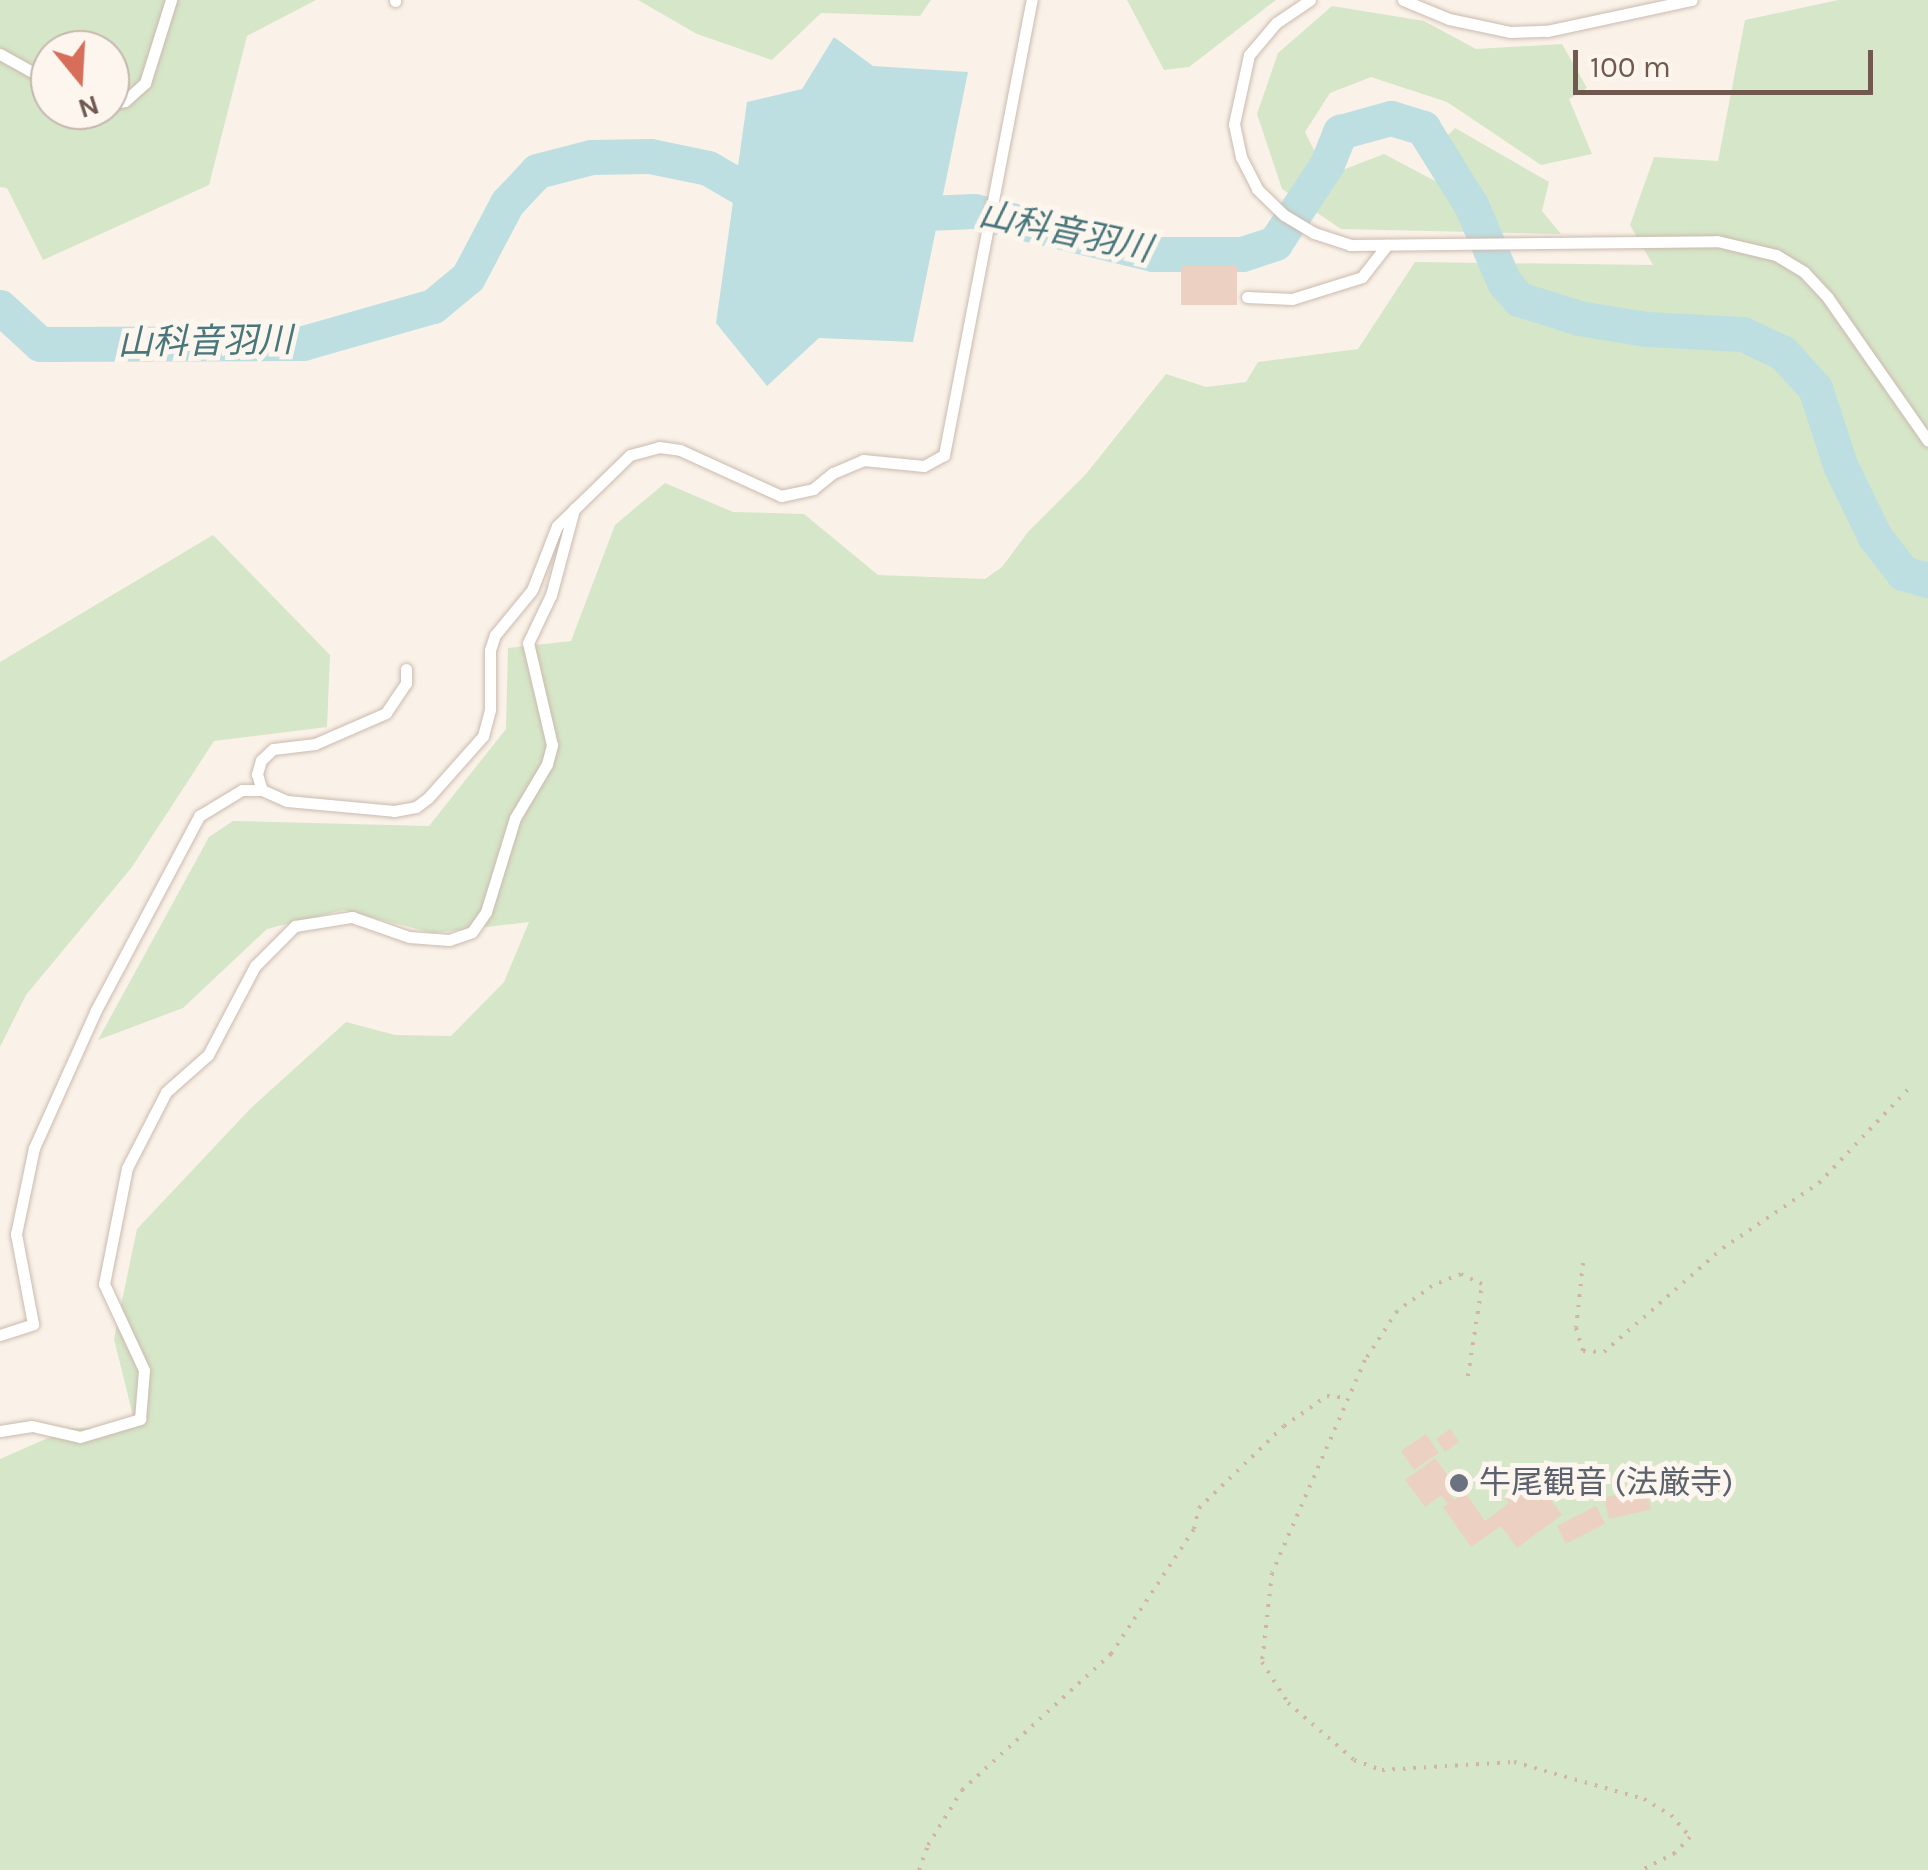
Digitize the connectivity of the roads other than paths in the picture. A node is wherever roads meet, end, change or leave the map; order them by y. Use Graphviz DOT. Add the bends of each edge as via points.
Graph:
graph roads {
  1 [pos="171,0"];
  2 [pos="1032,0"];
  3 [pos="1310,0"];
  4 [pos="1404,0"];
  5 [pos="1692,0"];
  6 [pos="0,54"];
  7 [pos="30,71"];
  8 [pos="130,97"];
  9 [pos="1388,246"];
  10 [pos="1247,297"];
  11 [pos="1928,441"];
  12 [pos="574,509"];
  13 [pos="406,669"];
  14 [pos="262,790"];
  15 [pos="0,1336"];
  16 [pos="0,1431"];
  1 -- 8 [label="lane" via="145,83"];
  2 -- 12 [label="lane" via="944,455 924,466 863,460 812,489 780,496 680,450 659,447 630,456"];
  3 -- 9 [label="lane" via="1276,23 1249,55 1234,124 1241,156 1257,189 1284,215 1350,245"];
  4 -- 5 [label="lane" via="1477,27 1547,31"];
  6 -- 7 [label="lane"];
  9 -- 10 [label="lane" via="1362,277 1292,299"];
  9 -- 11 [label="lane" via="1717,241 1776,255 1828,298"];
  12 -- 14 [label="lane" via="544,550 532,590 495,635 483,736 428,798 394,812 287,801"];
  12 -- 16 [label="lane" via="551,595 528,643 552,745 515,818 486,912 472,932 449,940 409,938 352,917 294,926 255,966 208,1055 166,1092 127,1168 104,1284 144,1370 140,1419 80,1437 32,1426"];
  13 -- 14 [label="lane" via="406,684 386,712 315,744 273,748 257,774"];
  14 -- 15 [label="lane" via="242,790 199,816 96,1010 34,1148 16,1234 34,1324"];
}
